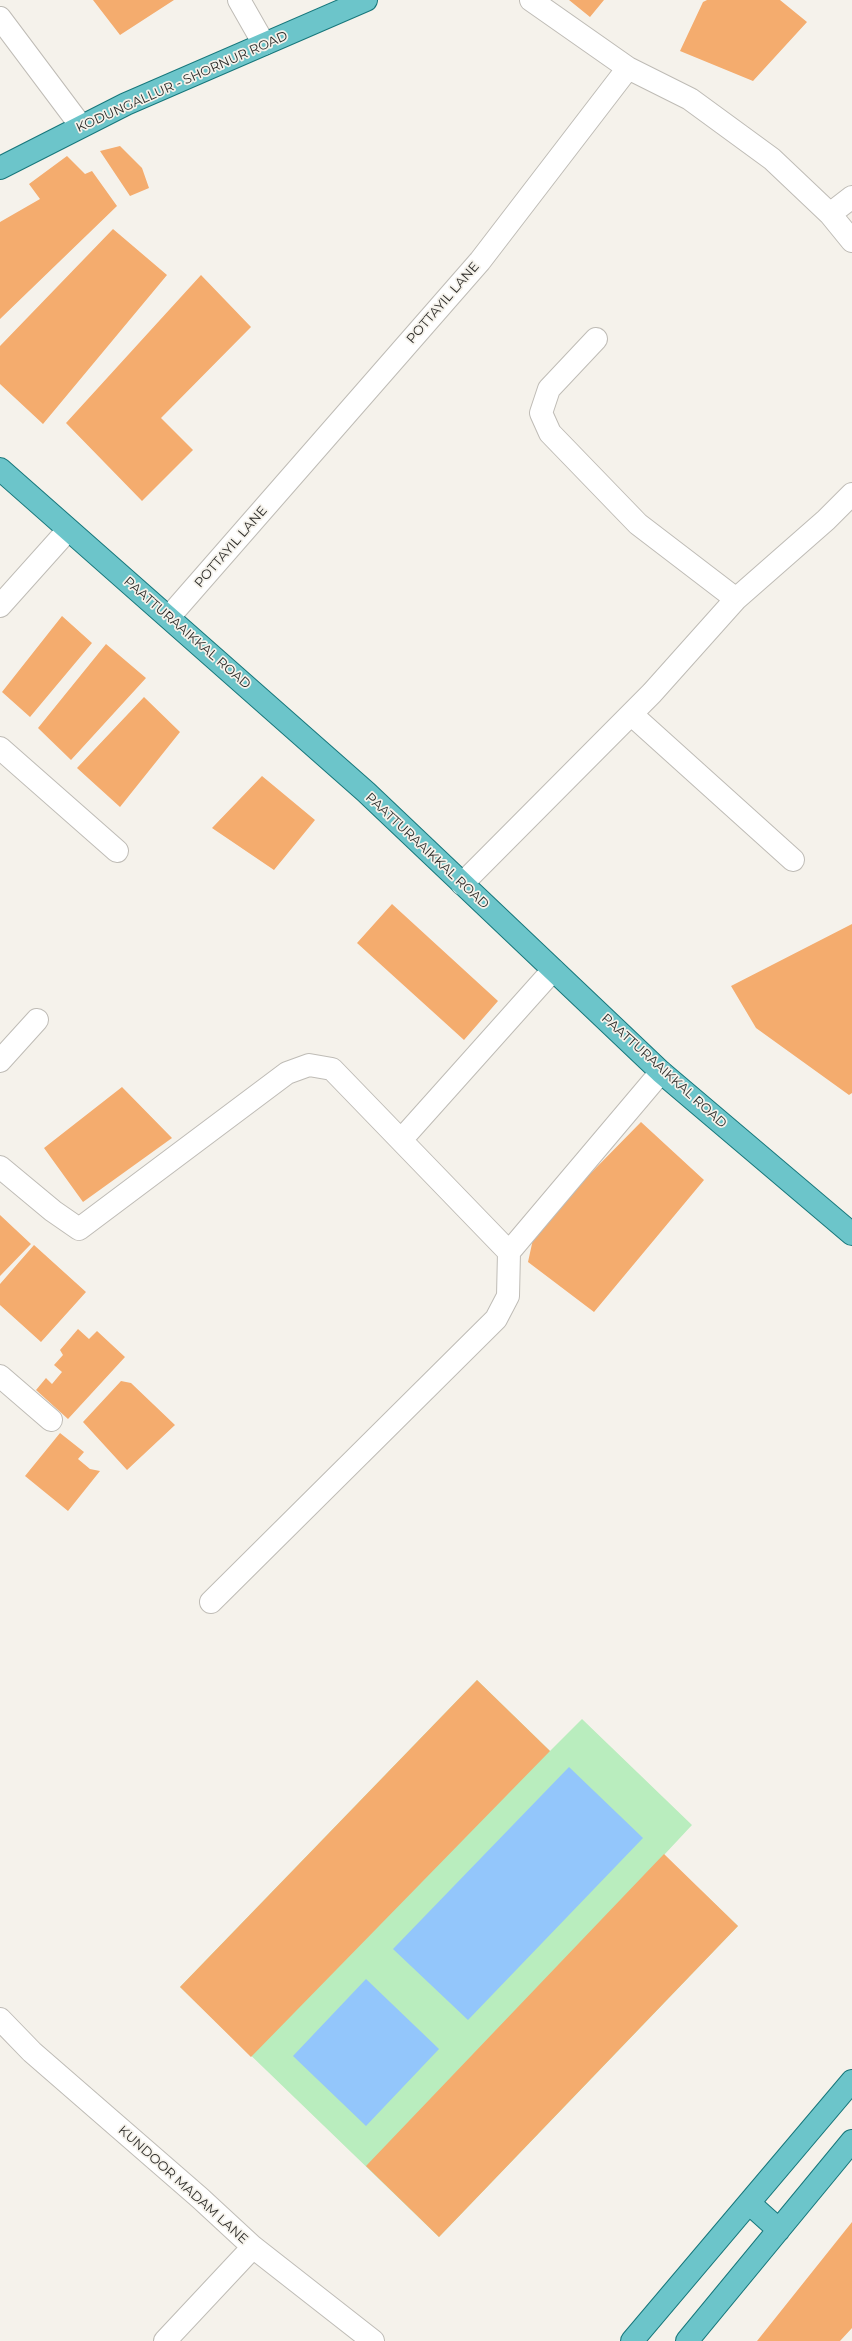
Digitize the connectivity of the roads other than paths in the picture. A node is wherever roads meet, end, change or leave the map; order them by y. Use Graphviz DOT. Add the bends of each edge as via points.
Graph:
graph roads {
  1 [pos="239,0"];
  2 [pos="366,0"];
  3 [pos="531,0"];
  4 [pos="0,18"];
  5 [pos="264,44"];
  6 [pos="628,68"];
  7 [pos="81,126"];
  8 [pos="0,168"];
  9 [pos="852,197"];
  10 [pos="830,214"];
  11 [pos="852,242"];
  12 [pos="596,338"];
  13 [pos="0,469"];
  14 [pos="852,494"];
  15 [pos="68,530"];
  16 [pos="736,599"];
  17 [pos="0,606"];
  18 [pos="169,617"];
  19 [pos="631,714"];
  20 [pos="0,748"];
  21 [pos="117,851"];
  22 [pos="793,860"];
  23 [pos="462,884"];
  24 [pos="553,970"];
  25 [pos="37,1020"];
  26 [pos="0,1060"];
  27 [pos="661,1072"];
  28 [pos="401,1140"];
  29 [pos="0,1167"];
  30 [pos="852,1234"];
  31 [pos="509,1252"];
  32 [pos="0,1376"];
  33 [pos="51,1420"];
  34 [pos="211,1602"];
  35 [pos="0,2019"];
  36 [pos="852,2081"];
  37 [pos="852,2141"];
  38 [pos="749,2203"];
  39 [pos="779,2230"];
  40 [pos="253,2247"];
  41 [pos="165,2341"];
  42 [pos="373,2341"];
  43 [pos="632,2341"];
  44 [pos="687,2341"];
  1 -- 5 [label="street"];
  2 -- 5 [label="main road, KODUNGALLUR - SHORNUR ROAD"];
  3 -- 6 [label="street"];
  4 -- 7 [label="street"];
  5 -- 7 [label="main road, KODUNGALLUR - SHORNUR ROAD"];
  6 -- 10 [label="street" via="690,99 772,159"];
  6 -- 18 [label="street, POTTAYIL LANE" via="480,261"];
  7 -- 8 [label="main road, KODUNGALLUR - SHORNUR ROAD"];
  9 -- 10 [label="street"];
  10 -- 11 [label="street"];
  12 -- 16 [label="street" via="549,389 541,413 550,433 638,524"];
  13 -- 15 [label="main road, PAATTURAAIKKAL ROAD"];
  14 -- 16 [label="street"];
  15 -- 17 [label="street"];
  15 -- 18 [label="main road, PAATTURAAIKKAL ROAD"];
  16 -- 19 [label="street"];
  18 -- 23 [label="main road, PAATTURAAIKKAL ROAD" via="366,792"];
  19 -- 22 [label="street"];
  19 -- 23 [label="street"];
  20 -- 21 [label="street"];
  23 -- 24 [label="main road, PAATTURAAIKKAL ROAD"];
  24 -- 27 [label="main road, PAATTURAAIKKAL ROAD"];
  24 -- 28 [label="street"];
  25 -- 26 [label="street"];
  27 -- 30 [label="main road, PAATTURAAIKKAL ROAD"];
  27 -- 31 [label="street"];
  28 -- 29 [label="street" via="332,1069 310,1064 287,1073 79,1229 53,1212"];
  28 -- 31 [label="street"];
  31 -- 34 [label="street" via="508,1296 496,1320"];
  32 -- 33 [label="street"];
  35 -- 40 [label="street, KUNDOOR MADAM LANE" via="32,2052"];
  36 -- 38 [label="main road"];
  37 -- 39 [label="main road"];
  38 -- 39 [label="main road"];
  38 -- 43 [label="main road"];
  39 -- 44 [label="main road"];
  40 -- 41 [label="street"];
  40 -- 42 [label="street, KUNDOOR MADAM LANE"];
}
